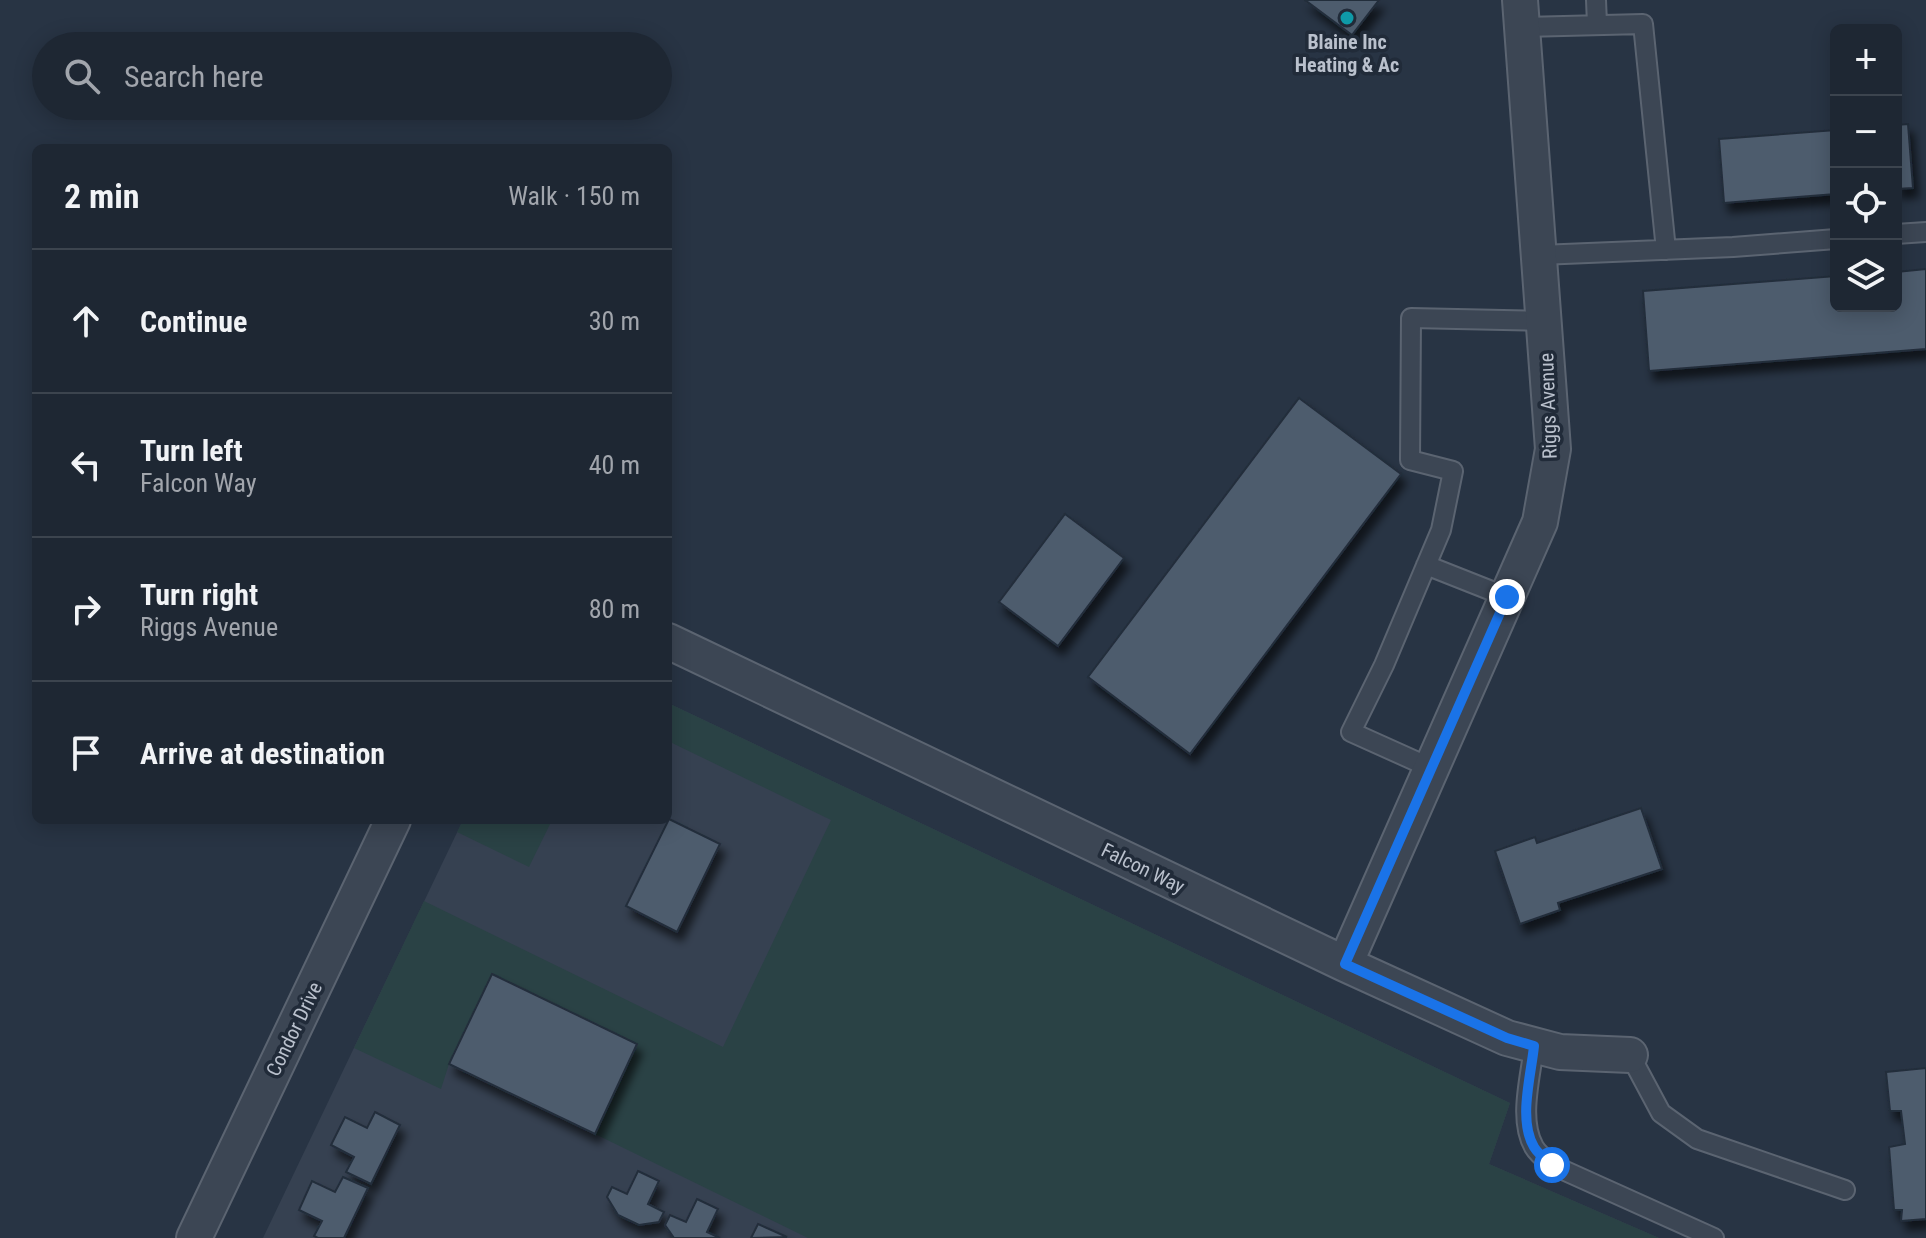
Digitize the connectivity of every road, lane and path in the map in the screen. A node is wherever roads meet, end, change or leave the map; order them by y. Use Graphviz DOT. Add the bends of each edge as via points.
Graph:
graph roads {
  1 [pos="1596,0"];
  2 [pos="1522,13"];
  3 [pos="1597,24"];
  4 [pos="1926,232"];
  5 [pos="1902,234"];
  6 [pos="1830,239"];
  7 [pos="1666,250"];
  8 [pos="1540,255"];
  9 [pos="1545,321"];
  10 [pos="1426,565"];
  11 [pos="1507,597"];
  12 [pos="672,643"];
  13 [pos="1431,768"];
  14 [pos="391,824"];
  15 [pos="1345,964"];
  16 [pos="1534,1046"];
  17 [pos="1630,1055"];
  18 [pos="1845,1190"];
  19 [pos="194,1238"];
  20 [pos="1714,1238"];
  1 -- 3 [label="lane"];
  2 -- 3 [label="lane"];
  2 -- 8 [label="street, Riggs Avenue"];
  3 -- 7 [label="lane" via="1643,24"];
  4 -- 5 [label="lane"];
  6 -- 7 [label="lane"];
  7 -- 8 [label="lane"];
  8 -- 9 [label="street, Riggs Avenue"];
  9 -- 10 [label="lane" via="1411,318 1410,460 1453,471 1441,530"];
  9 -- 11 [label="street, Riggs Avenue" via="1553,449 1540,522"];
  10 -- 11 [label="lane"];
  10 -- 13 [label="lane" via="1351,732"];
  11 -- 13 [label="street, Riggs Avenue"];
  12 -- 15 [label="street, Falcon Way"];
  13 -- 15 [label="street, Riggs Avenue"];
  14 -- 19 [label="street, Condor Drive"];
  15 -- 16 [label="street, Falcon Way"];
  16 -- 17 [label="street, Falcon Way"];
  16 -- 20 [label="lane" via="1527,1110 1535,1150 1552,1165"];
  17 -- 18 [label="lane" via="1661,1113 1697,1139"];
}
